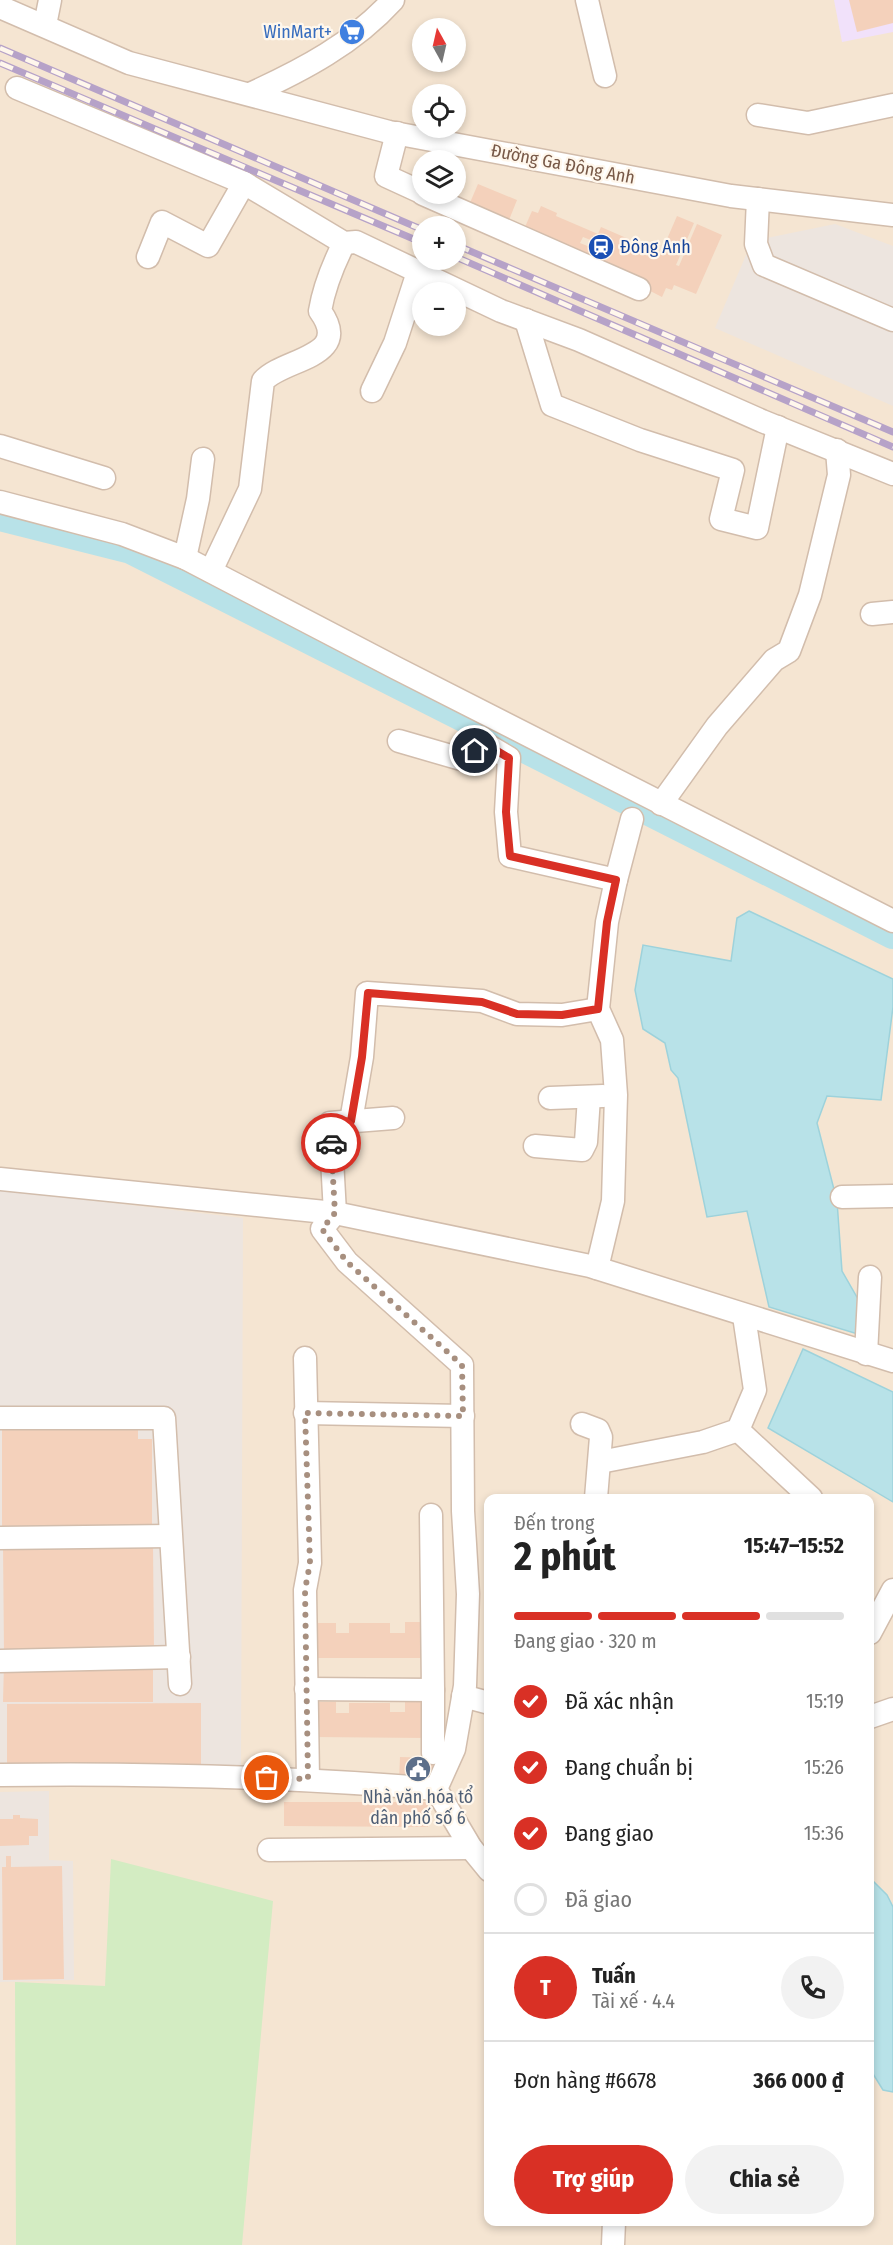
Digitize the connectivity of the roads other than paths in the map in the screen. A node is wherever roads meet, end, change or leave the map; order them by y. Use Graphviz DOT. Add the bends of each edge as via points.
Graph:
graph roads {
  1 [pos="50,0"];
  2 [pos="393,0"];
  3 [pos="587,0"];
  4 [pos="0,7"];
  5 [pos="45,25"];
  6 [pos="605,76"];
  7 [pos="17,88"];
  8 [pos="250,94"];
  9 [pos="893,105"];
  10 [pos="758,115"];
  11 [pos="397,133"];
  12 [pos="244,183"];
  13 [pos="412,188"];
  14 [pos="758,199"];
  15 [pos="448,204"];
  16 [pos="893,215"];
  17 [pos="344,243"];
  18 [pos="148,257"];
  19 [pos="418,272"];
  20 [pos="639,289"];
  21 [pos="526,320"];
  22 [pos="893,320"];
  23 [pos="372,391"];
  24 [pos="778,427"];
  25 [pos="0,446"];
  26 [pos="837,450"];
  27 [pos="203,459"];
  28 [pos="893,474"];
  29 [pos="104,478"];
  30 [pos="0,501"];
  31 [pos="185,558"];
  32 [pos="211,571"];
  33 [pos="399,741"];
  34 [pos="661,804"];
  35 [pos="632,819"];
  36 [pos="616,880"];
  37 [pos="893,921"];
  38 [pos="598,1009"];
  39 [pos="616,1095"];
  40 [pos="589,1097"];
  41 [pos="550,1098"];
  42 [pos="393,1118"];
  43 [pos="351,1121"];
  44 [pos="535,1146"];
  45 [pos="0,1179"];
  46 [pos="893,1196"];
  47 [pos="842,1197"];
  48 [pos="335,1213"];
  49 [pos="597,1268"];
  50 [pos="870,1277"];
  51 [pos="744,1316"];
  52 [pos="867,1354"];
  53 [pos="305,1358"];
  54 [pos="893,1361"];
  55 [pos="305,1413"];
  56 [pos="463,1416"];
  57 [pos="0,1418"];
  58 [pos="582,1424"];
  59 [pos="738,1430"];
  60 [pos="600,1462"];
  61 [pos="596,1494"];
  62 [pos="807,1494"];
  63 [pos="431,1515"];
  64 [pos="170,1536"];
  65 [pos="0,1538"];
  66 [pos="893,1590"];
  67 [pos="874,1626"];
  68 [pos="179,1658"];
  69 [pos="0,1661"];
  70 [pos="180,1684"];
  71 [pos="306,1689"];
  72 [pos="433,1690"];
  73 [pos="463,1696"];
  74 [pos="484,1702"];
  75 [pos="893,1709"];
  76 [pos="874,1716"];
  77 [pos="433,1753"];
  78 [pos="0,1775"];
  79 [pos="308,1779"];
  80 [pos="436,1789"];
  81 [pos="471,1848"];
  82 [pos="269,1850"];
  83 [pos="484,1864"];
  84 [pos="614,2226"];
  85 [pos="613,2245"];
  1 -- 5 [label="street"];
  2 -- 8 [label="street" via="375,20 334,50"];
  3 -- 6 [label="street"];
  4 -- 5 [label="street, Đường Ga Đông Anh"];
  5 -- 8 [label="street, Đường Ga Đông Anh" via="129,63"];
  7 -- 12 [label="street"];
  8 -- 11 [label="street, Đường Ga Đông Anh"];
  9 -- 10 [label="street" via="808,123"];
  11 -- 13 [label="street" via="386,176"];
  11 -- 14 [label="street, Đường Ga Đông Anh"];
  12 -- 17 [label="street"];
  12 -- 18 [label="street" via="208,246 162,222"];
  14 -- 16 [label="street, Đường Ga Đông Anh"];
  14 -- 22 [label="street" via="756,244 764,265"];
  15 -- 20 [label="street"];
  17 -- 19 [label="street" via="356,242"];
  17 -- 32 [label="street" via="328,275 320,311 329,322 324,346 263,381 250,489"];
  19 -- 21 [label="street"];
  19 -- 23 [label="street" via="395,343"];
  21 -- 24 [label="street"];
  21 -- 24 [label="street" via="552,405 640,440 734,470 721,519 757,528"];
  24 -- 26 [label="street"];
  25 -- 29 [label="street"];
  26 -- 28 [label="street"];
  26 -- 34 [label="street" via="839,474 813,584 789,651 774,660 717,726"];
  27 -- 31 [label="street"];
  30 -- 31 [label="street" via="122,534"];
  31 -- 32 [label="street"];
  32 -- 34 [label="street"];
  33 -- 36 [label="street" via="468,761 482,742 509,758 506,812 510,856"];
  34 -- 37 [label="street"];
  35 -- 36 [label="street"];
  36 -- 38 [label="street" via="607,922"];
  38 -- 39 [label="street" via="612,1040"];
  38 -- 43 [label="street" via="562,1015 517,1014 482,1002 368,993"];
  39 -- 40 [label="street"];
  39 -- 49 [label="street" via="614,1201"];
  40 -- 41 [label="street"];
  40 -- 44 [label="street" via="582,1150"];
  42 -- 43 [label="street"];
  43 -- 48 [label="street" via="330,1123"];
  45 -- 48 [label="street"];
  46 -- 47 [label="street"];
  48 -- 49 [label="street"];
  48 -- 56 [label="street" via="322,1229 347,1262 462,1365"];
  49 -- 51 [label="street"];
  50 -- 52 [label="street"];
  51 -- 52 [label="street"];
  51 -- 59 [label="street" via="754,1390"];
  52 -- 54 [label="street"];
  53 -- 55 [label="street"];
  55 -- 56 [label="street"];
  55 -- 71 [label="street" via="310,1563 305,1590"];
  56 -- 73 [label="street" via="468,1594"];
  57 -- 64 [label="street" via="164,1418"];
  58 -- 60 [label="street" via="598,1430"];
  59 -- 60 [label="street" via="703,1442"];
  59 -- 62 [label="street"];
  60 -- 61 [label="street"];
  63 -- 72 [label="street"];
  64 -- 65 [label="street"];
  64 -- 68 [label="street"];
  66 -- 67 [label="street"];
  68 -- 69 [label="street"];
  68 -- 70 [label="street"];
  71 -- 72 [label="street"];
  71 -- 79 [label="street"];
  72 -- 77 [label="street"];
  73 -- 74 [label="street"];
  73 -- 80 [label="street" via="454,1749"];
  75 -- 76 [label="street"];
  78 -- 79 [label="street"];
  79 -- 80 [label="street"];
  80 -- 81 [label="street"];
  81 -- 82 [label="street"];
  81 -- 83 [label="street"];
  84 -- 85 [label="street"];
}
